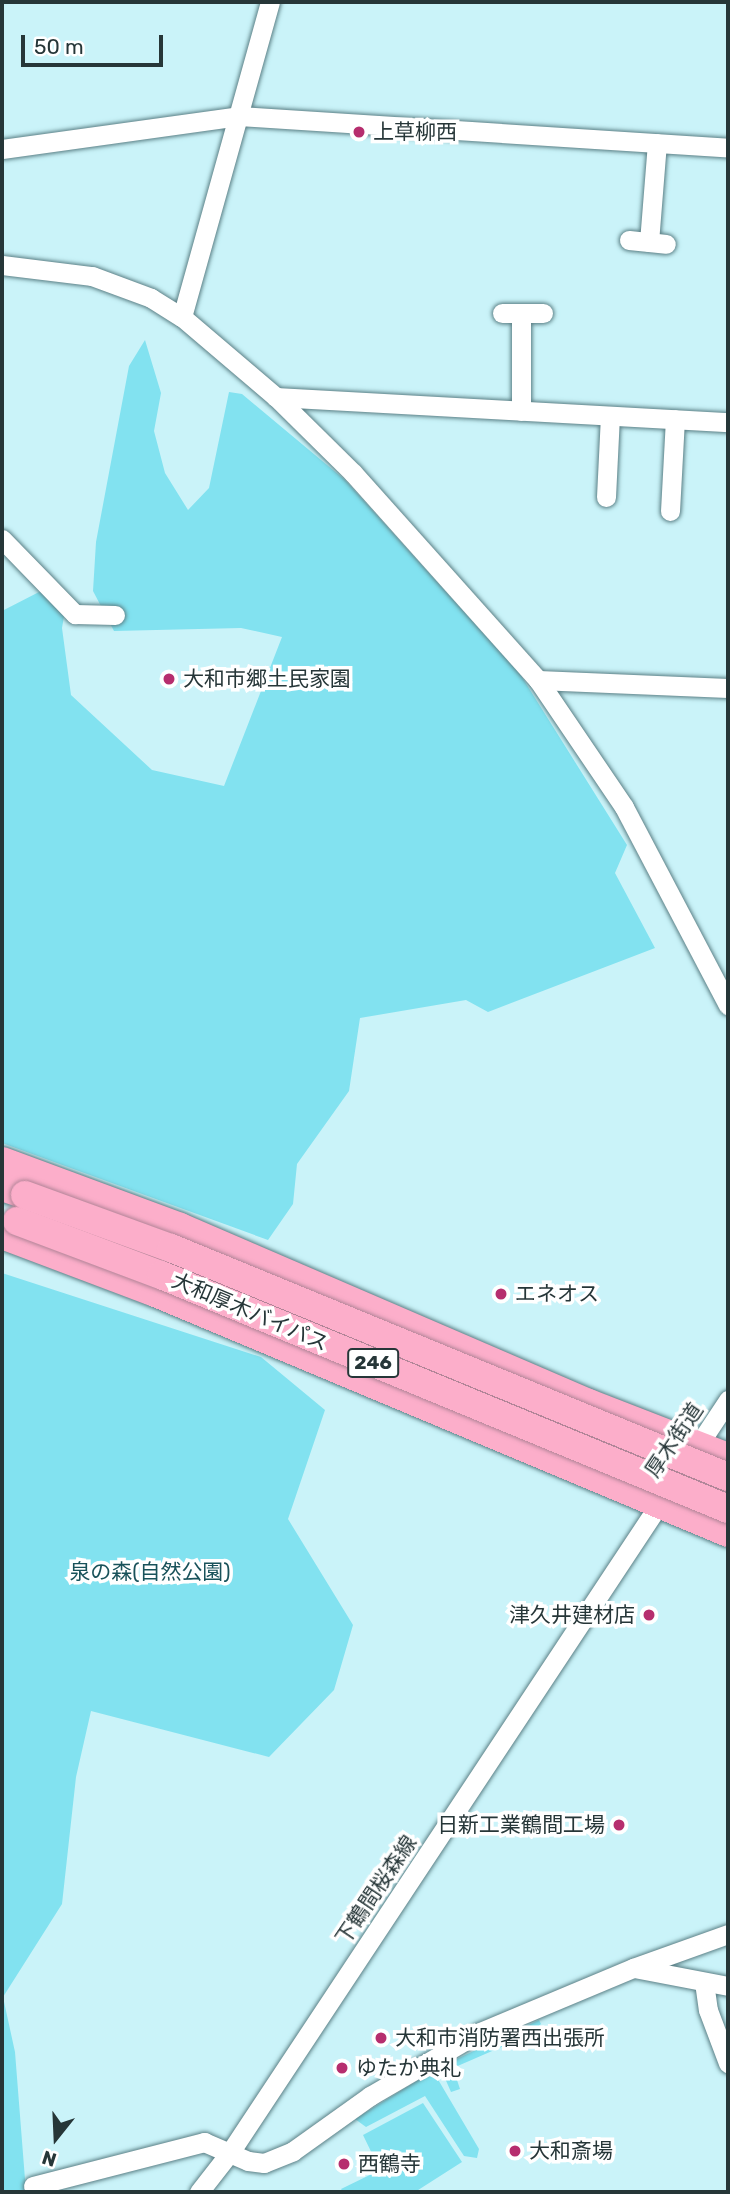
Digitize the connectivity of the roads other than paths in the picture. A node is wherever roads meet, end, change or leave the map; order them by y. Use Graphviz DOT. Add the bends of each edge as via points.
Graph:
graph roads {
  1 [pos="270,2"];
  2 [pos="239,116"];
  3 [pos="657,143"];
  4 [pos="728,148"];
  5 [pos="2,149"];
  6 [pos="629,240"];
  7 [pos="2,265"];
  8 [pos="543,313"];
  9 [pos="182,317"];
  10 [pos="276,397"];
  11 [pos="521,411"];
  12 [pos="610,416"];
  13 [pos="675,419"];
  14 [pos="728,422"];
  15 [pos="606,497"];
  16 [pos="670,511"];
  17 [pos="2,539"];
  18 [pos="115,615"];
  19 [pos="538,680"];
  20 [pos="728,688"];
  21 [pos="728,1004"];
  22 [pos="2,1161"];
  23 [pos="9,1211"];
  24 [pos="728,1400"];
  25 [pos="698,1445"];
  26 [pos="728,1457"];
  27 [pos="728,1477"];
  28 [pos="658,1505"];
  29 [pos="728,1508"];
  30 [pos="728,1533"];
  31 [pos="728,1934"];
  32 [pos="633,1968"];
  33 [pos="705,1982"];
  34 [pos="728,1986"];
  35 [pos="728,2063"];
  36 [pos="231,2151"];
  37 [pos="33,2186"];
  38 [pos="199,2192"];
  1 -- 2 [label="street"];
  2 -- 3 [label="street"];
  2 -- 5 [label="street"];
  2 -- 9 [label="street"];
  3 -- 4 [label="street"];
  3 -- 6 [label="street" via="658,243"];
  7 -- 9 [label="street" via="126,285"];
  8 -- 11 [label="street" via="511,313"];
  9 -- 10 [label="street"];
  10 -- 11 [label="street"];
  10 -- 19 [label="street" via="353,473"];
  11 -- 12 [label="street"];
  12 -- 13 [label="street"];
  12 -- 15 [label="street"];
  13 -- 14 [label="street"];
  13 -- 16 [label="street"];
  17 -- 18 [label="street" via="75,614"];
  19 -- 20 [label="street"];
  19 -- 21 [label="street" via="624,807"];
  22 -- 25 [label="highway, 246" via="180,1227"];
  23 -- 27 [label="highway, 大和厚木バイパス / 246, bridge" via="171,1248"];
  23 -- 28 [label="highway, 246" via="153,1292"];
  23 -- 29 [label="highway, 大和厚木バイパス / 246, bridge"];
  24 -- 25 [label="street, 厚木街道"];
  25 -- 26 [label="highway, 246"];
  25 -- 28 [label="street, 厚木街道"];
  28 -- 30 [label="highway, 246"];
  28 -- 36 [label="street, 下鶴間桜森線"];
  31 -- 32 [label="street"];
  32 -- 33 [label="street"];
  32 -- 36 [label="street" via="480,2032 370,2096 293,2151 264,2163 247,2161"];
  33 -- 34 [label="street"];
  33 -- 35 [label="street" via="708,2010"];
  36 -- 37 [label="street" via="204,2142"];
  36 -- 38 [label="street, 下鶴間桜森線"];
}
